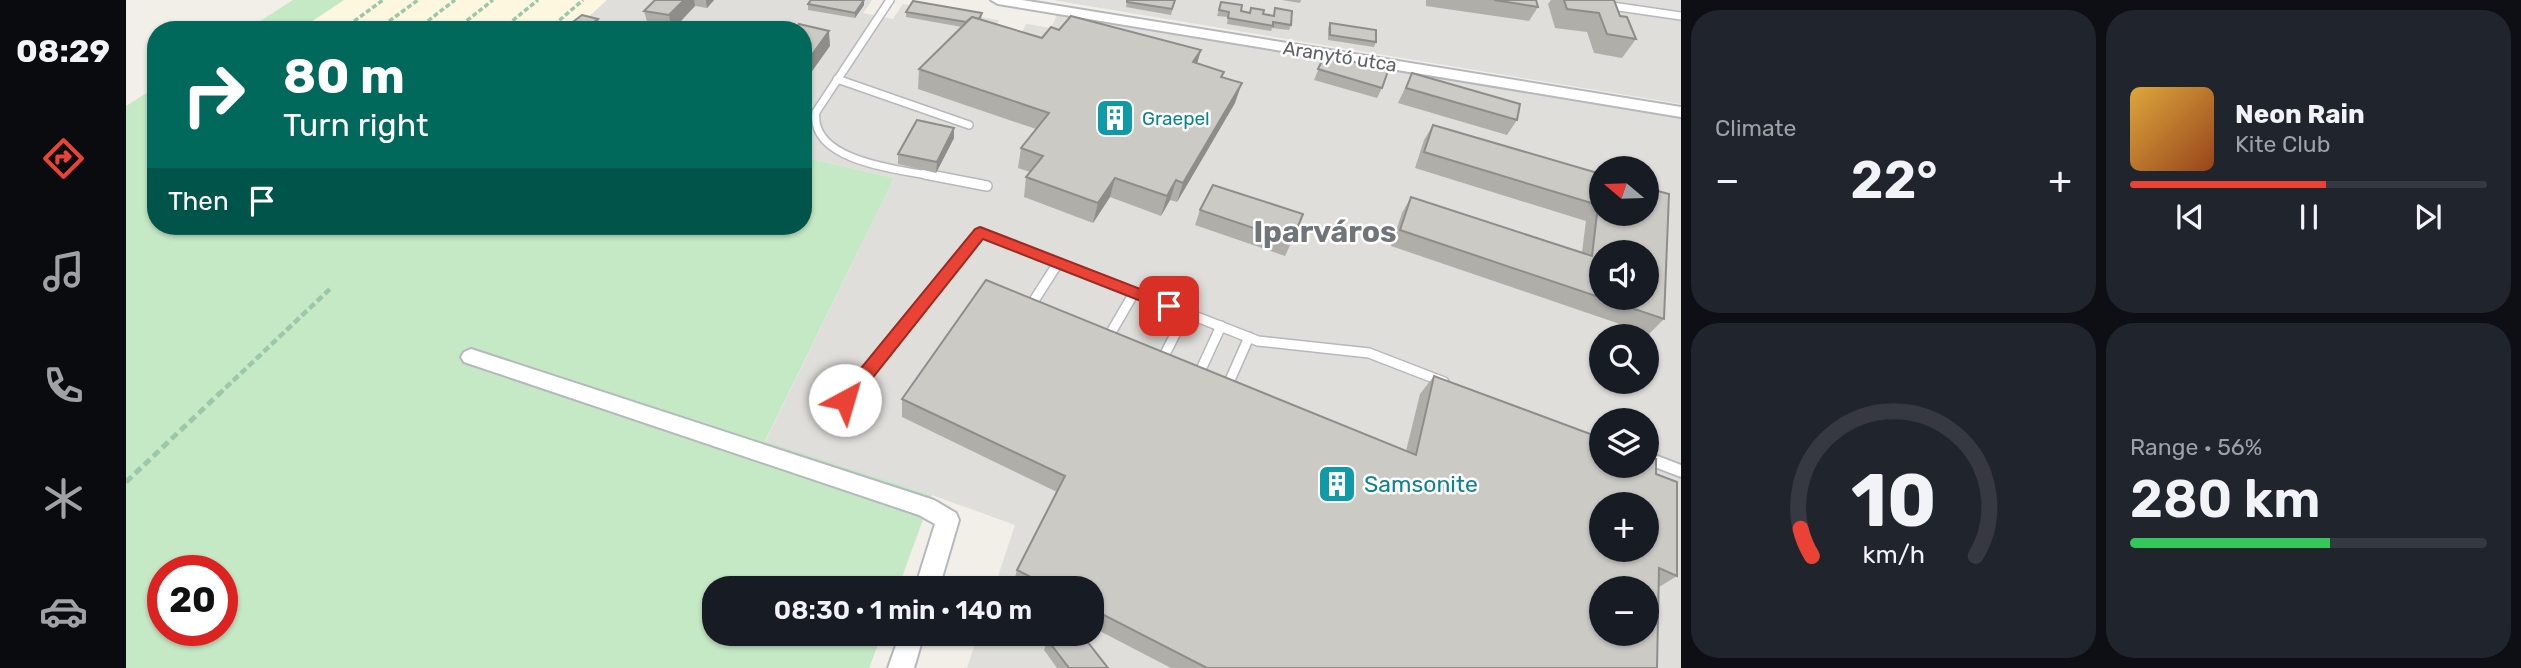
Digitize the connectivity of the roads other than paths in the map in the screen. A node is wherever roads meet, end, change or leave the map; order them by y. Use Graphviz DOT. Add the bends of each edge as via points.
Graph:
graph roads {
  1 [pos="890,0"];
  2 [pos="998,0"];
  3 [pos="1593,4"];
  4 [pos="1681,16"];
  5 [pos="837,79"];
  6 [pos="1681,112"];
  7 [pos="969,125"];
  8 [pos="987,186"];
  9 [pos="1058,263"];
  10 [pos="1134,293"];
  11 [pos="1028,310"];
  12 [pos="1186,313"];
  13 [pos="1221,326"];
  14 [pos="1249,337"];
  15 [pos="1106,341"];
  16 [pos="471,357"];
  17 [pos="1162,360"];
  18 [pos="1198,376"];
  19 [pos="1227,387"];
  20 [pos="1459,387"];
  21 [pos="845,400"];
  22 [pos="1659,463"];
  23 [pos="1681,471"];
  24 [pos="931,576"];
  25 [pos="908,646"];
  26 [pos="901,668"];
  1 -- 5 [label="lane"];
  2 -- 6 [label="street, Aranytó utca"];
  3 -- 4 [label="lane"];
  5 -- 7 [label="lane"];
  5 -- 8 [label="lane" via="814,121 829,146 852,157"];
  9 -- 10 [label="lane"];
  9 -- 11 [label="lane"];
  9 -- 21 [label="lane" via="980,232"];
  10 -- 12 [label="lane"];
  10 -- 15 [label="lane"];
  12 -- 13 [label="lane"];
  12 -- 17 [label="lane"];
  13 -- 14 [label="lane"];
  13 -- 18 [label="lane"];
  14 -- 19 [label="lane"];
  14 -- 20 [label="lane" via="1369,353"];
  16 -- 24 [label="street" via="926,507 948,520"];
  22 -- 23 [label="lane"];
  25 -- 26 [label="street"];
}
